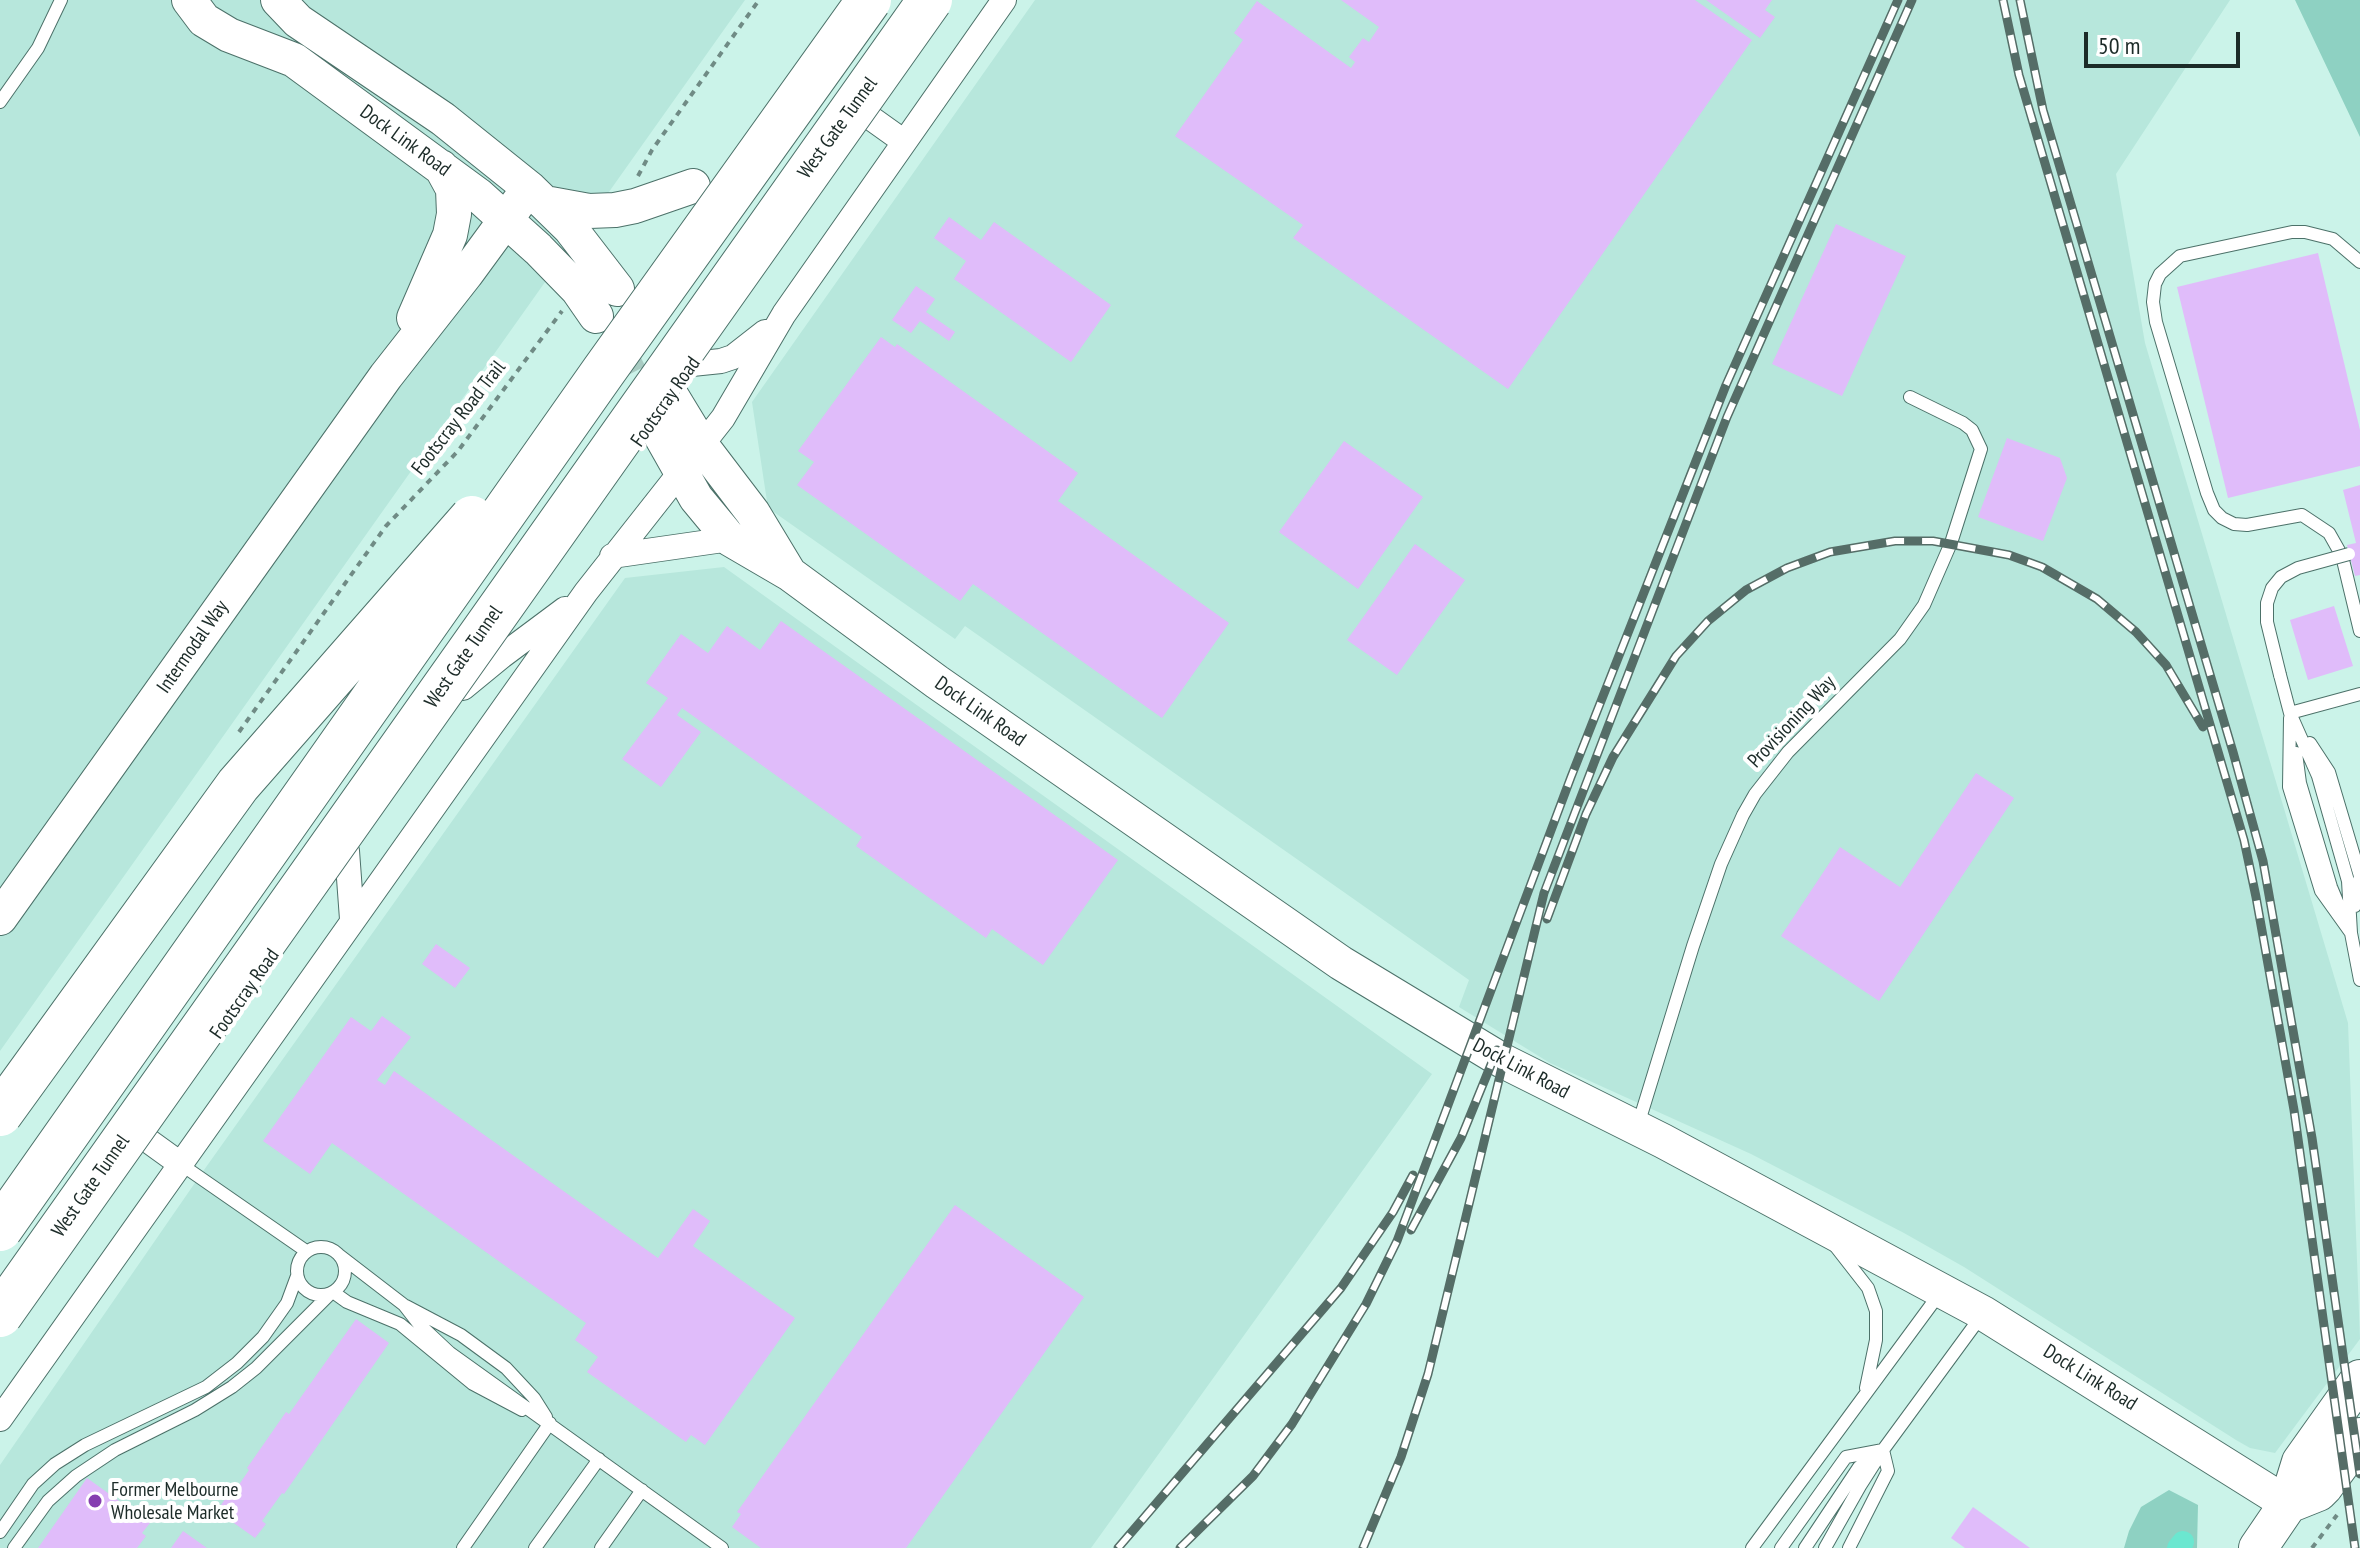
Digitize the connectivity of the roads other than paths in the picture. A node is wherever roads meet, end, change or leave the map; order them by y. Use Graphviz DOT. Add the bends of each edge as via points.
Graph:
graph roads {
  1 [pos="61,0"];
  2 [pos="189,0"];
  3 [pos="278,0"];
  4 [pos="869,0"];
  5 [pos="930,0"];
  6 [pos="952,0"];
  7 [pos="1004,0"];
  8 [pos="0,102"];
  9 [pos="868,116"];
  10 [pos="903,141"];
  11 [pos="441,167"];
  12 [pos="693,186"];
  13 [pos="537,195"];
  14 [pos="506,219"];
  15 [pos="2360,262"];
  16 [pos="617,289"];
  17 [pos="784,314"];
  18 [pos="596,316"];
  19 [pos="603,372"];
  20 [pos="386,376"];
  21 [pos="671,393"];
  22 [pos="1910,397"];
  23 [pos="702,446"];
  24 [pos="679,472"];
  25 [pos="730,539"];
  26 [pos="2349,554"];
  27 [pos="612,556"];
  28 [pos="790,574"];
  29 [pos="586,592"];
  30 [pos="2360,631"];
  31 [pos="463,688"];
  32 [pos="2360,694"];
  33 [pos="2290,713"];
  34 [pos="347,851"];
  35 [pos="0,918"];
  36 [pos="352,919"];
  37 [pos="2351,933"];
  38 [pos="2360,980"];
  39 [pos="0,1114"];
  40 [pos="1637,1128"];
  41 [pos="143,1137"];
  42 [pos="179,1163"];
  43 [pos="1816,1222"];
  44 [pos="0,1229"];
  45 [pos="306,1251"];
  46 [pos="339,1255"];
  47 [pos="297,1276"];
  48 [pos="1942,1290"];
  49 [pos="332,1292"];
  50 [pos="404,1305"];
  51 [pos="1983,1313"];
  52 [pos="0,1315"];
  53 [pos="0,1339"];
  54 [pos="2360,1379"];
  55 [pos="1866,1391"];
  56 [pos="0,1419"];
  57 [pos="550,1423"];
  58 [pos="2360,1437"];
  59 [pos="1883,1450"];
  60 [pos="599,1459"];
  61 [pos="642,1490"];
  62 [pos="2288,1504"];
  63 [pos="0,1532"];
  64 [pos="14,1548"];
  65 [pos="463,1548"];
  66 [pos="535,1548"];
  67 [pos="601,1548"];
  68 [pos="722,1548"];
  69 [pos="1752,1548"];
  70 [pos="1781,1548"];
  71 [pos="1805,1548"];
  72 [pos="1825,1548"];
  73 [pos="1849,1548"];
  74 [pos="2258,1548"];
  1 -- 8 [label="lane" via="38,48"];
  2 -- 11 [label="street, Dock Link Road" via="204,20 294,60"];
  3 -- 13 [label="street, Dock Link Road" via="298,21 443,119"];
  4 -- 19 [label="highway, bridge"];
  5 -- 52 [label="highway, West Gate Tunnel, bridge"];
  6 -- 9 [label="main road, Footscray Road"];
  7 -- 10 [label="street, Footscray Road"];
  9 -- 10 [label="street"];
  9 -- 21 [label="main road, Footscray Road"];
  10 -- 17 [label="street, Footscray Road"];
  11 -- 14 [label="street, Dock Link Road"];
  11 -- 20 [label="street, Intermodal Way" via="454,199 450,235"];
  12 -- 13 [label="street" via="615,210 589,211"];
  13 -- 14 [label="street, Intermodal Way"];
  13 -- 16 [label="street, Dock Link Road"];
  14 -- 18 [label="street, Dock Link Road" via="578,290"];
  14 -- 20 [label="street, Intermodal Way"];
  15 -- 30 [label="lane" via="2333,239 2292,232 2180,256 2160,274 2153,302 2214,510 2234,524 2247,525 2302,515 2329,533 2342,556"];
  17 -- 21 [label="street" via="751,345"];
  17 -- 23 [label="street, Footscray Road"];
  19 -- 39 [label="highway, bridge" via="238,785"];
  19 -- 44 [label="highway, bridge"];
  20 -- 35 [label="street, Intermodal Way"];
  21 -- 23 [label="street, Dock Link Road"];
  21 -- 24 [label="street, Dock Link Road"];
  21 -- 31 [label="main road, Footscray Road"];
  22 -- 40 [label="lane, Provisioning Way" via="1963,423 1981,449 1951,543 1924,605 1900,639 1788,752 1743,815 1721,864"];
  23 -- 24 [label="street, Footscray Road"];
  23 -- 28 [label="street, Dock Link Road" via="753,513"];
  24 -- 25 [label="street, Dock Link Road"];
  24 -- 27 [label="street, Footscray Road"];
  25 -- 27 [label="street"];
  25 -- 28 [label="street, Dock Link Road"];
  26 -- 33 [label="lane, bridge" via="2298,568 2272,588 2267,622"];
  27 -- 29 [label="street, Footscray Road"];
  28 -- 40 [label="street, Dock Link Road" via="1341,963 1472,1043"];
  29 -- 31 [label="street, Footscray Road"];
  29 -- 36 [label="street, Footscray Road"];
  31 -- 34 [label="main road, Footscray Road"];
  32 -- 33 [label="lane"];
  33 -- 37 [label="lane" via="2300,783 2331,887"];
  33 -- 37 [label="lane" via="2318,776 2348,881"];
  33 -- 37 [label="lane" via="2289,787 2321,891"];
  33 -- 37 [label="lane" via="2329,772 2360,876"];
  34 -- 36 [label="street"];
  34 -- 41 [label="main road, Footscray Road"];
  36 -- 42 [label="street, Footscray Road"];
  37 -- 38 [label="lane"];
  40 -- 43 [label="street, Dock Link Road"];
  41 -- 42 [label="street"];
  41 -- 53 [label="main road, Footscray Road"];
  42 -- 45 [label="lane"];
  42 -- 56 [label="street, Footscray Road"];
  43 -- 48 [label="street, Dock Link Road"];
  43 -- 55 [label="lane" via="1868,1288 1876,1311"];
  45 -- 46 [label="lane" via="319,1246"];
  45 -- 47 [label="lane"];
  46 -- 49 [label="lane" via="345,1276"];
  46 -- 50 [label="lane"];
  47 -- 49 [label="lane" via="310,1293"];
  47 -- 63 [label="lane" via="287,1303 237,1363 206,1387 55,1464 33,1484"];
  48 -- 51 [label="street, Dock Link Road"];
  48 -- 55 [label="lane"];
  49 -- 57 [label="lane" via="400,1324 473,1384"];
  49 -- 64 [label="lane" via="232,1387 76,1476 48,1501"];
  50 -- 57 [label="lane" via="450,1353"];
  50 -- 57 [label="lane" via="461,1335 506,1368"];
  51 -- 59 [label="lane"];
  51 -- 62 [label="street, Dock Link Road"];
  54 -- 62 [label="main road" via="2301,1462"];
  55 -- 69 [label="lane"];
  57 -- 60 [label="lane"];
  57 -- 65 [label="lane"];
  58 -- 62 [label="main road" via="2318,1492"];
  59 -- 70 [label="lane" via="1846,1457"];
  59 -- 71 [label="lane" via="1859,1467"];
  59 -- 72 [label="lane"];
  59 -- 73 [label="lane" via="1888,1471"];
  60 -- 61 [label="lane"];
  60 -- 66 [label="lane"];
  61 -- 67 [label="lane"];
  61 -- 68 [label="lane"];
  62 -- 74 [label="main road"];
}
